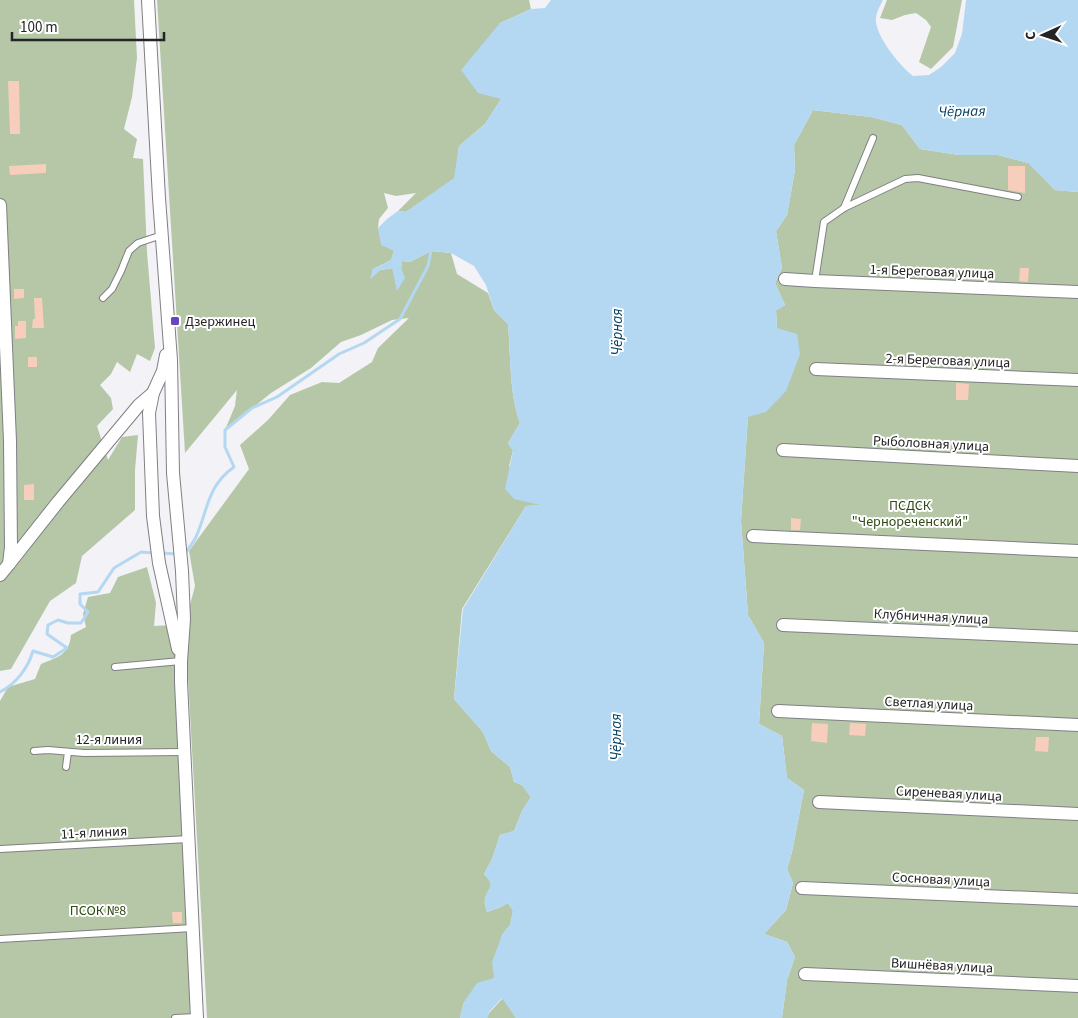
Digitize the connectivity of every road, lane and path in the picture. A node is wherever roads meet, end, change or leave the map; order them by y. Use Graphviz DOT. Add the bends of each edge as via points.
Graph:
graph roads {
  1 [pos="148,0"];
  2 [pos="873,138"];
  3 [pos="1018,197"];
  4 [pos="0,205"];
  5 [pos="844,208"];
  6 [pos="0,221"];
  7 [pos="162,235"];
  8 [pos="785,279"];
  9 [pos="815,281"];
  10 [pos="1078,292"];
  11 [pos="2,296"];
  12 [pos="103,298"];
  13 [pos="168,336"];
  14 [pos="3,368"];
  15 [pos="816,370"];
  16 [pos="1078,380"];
  17 [pos="153,393"];
  18 [pos="5,442"];
  19 [pos="783,450"];
  20 [pos="1078,466"];
  21 [pos="753,536"];
  22 [pos="1078,550"];
  23 [pos="5,566"];
  24 [pos="0,575"];
  25 [pos="783,625"];
  26 [pos="1078,638"];
  27 [pos="180,662"];
  28 [pos="115,667"];
  29 [pos="778,711"];
  30 [pos="1078,724"];
  31 [pos="34,751"];
  32 [pos="68,752"];
  33 [pos="184,752"];
  34 [pos="66,767"];
  35 [pos="819,802"];
  36 [pos="1078,814"];
  37 [pos="189,839"];
  38 [pos="0,850"];
  39 [pos="802,888"];
  40 [pos="1078,900"];
  41 [pos="194,928"];
  42 [pos="0,939"];
  43 [pos="805,974"];
  44 [pos="1078,986"];
  45 [pos="197,1017"];
  46 [pos="175,1018"];
  1 -- 7 [label="street"];
  2 -- 5 [label="lane"];
  3 -- 5 [label="lane" via="918,178 905,179"];
  4 -- 6 [label="street"];
  5 -- 9 [label="lane" via="824,222"];
  6 -- 11 [label="street"];
  7 -- 12 [label="lane" via="138,243 129,251 112,289"];
  7 -- 13 [label="street"];
  8 -- 9 [label="street, 1-я Береговая улица"];
  9 -- 10 [label="street, 1-я Береговая улица"];
  11 -- 14 [label="street"];
  13 -- 17 [label="street" via="163,371"];
  13 -- 27 [label="street" via="173,473 184,619"];
  14 -- 18 [label="street"];
  15 -- 16 [label="street, 2-я Береговая улица"];
  17 -- 23 [label="street" via="139,405"];
  17 -- 27 [label="street" via="149,413 154,531"];
  18 -- 23 [label="street" via="8,517"];
  19 -- 20 [label="street, Рыболовная улица"];
  21 -- 22 [label="street"];
  23 -- 24 [label="street"];
  25 -- 26 [label="street, Клубничная улица"];
  27 -- 28 [label="lane"];
  27 -- 33 [label="street"];
  29 -- 30 [label="street, Светлая улица"];
  31 -- 32 [label="lane, 12-я линия"];
  32 -- 33 [label="lane, 12-я линия"];
  32 -- 34 [label="lane"];
  33 -- 37 [label="street"];
  35 -- 36 [label="street, Сиреневая улица"];
  37 -- 38 [label="lane, 11-я линия"];
  37 -- 41 [label="street"];
  39 -- 40 [label="street, Сосновая улица"];
  41 -- 42 [label="lane"];
  41 -- 45 [label="street"];
  43 -- 44 [label="street, Вишнёвая улица"];
  45 -- 46 [label="lane"];
}
